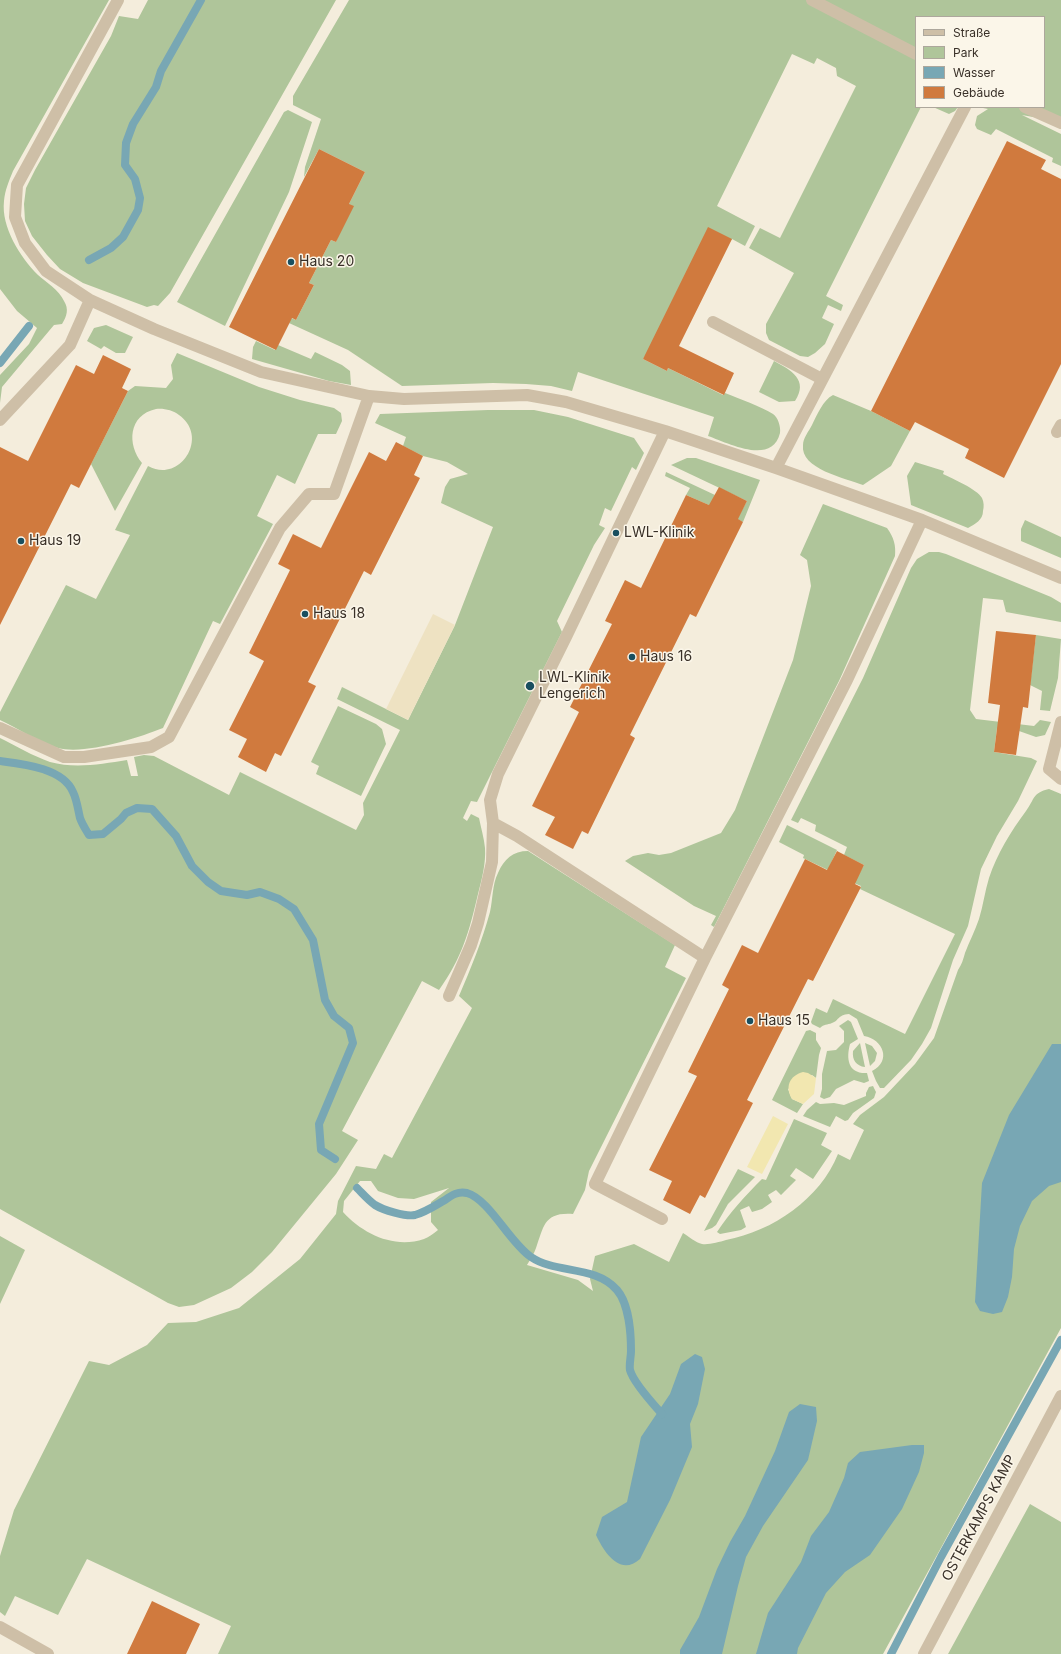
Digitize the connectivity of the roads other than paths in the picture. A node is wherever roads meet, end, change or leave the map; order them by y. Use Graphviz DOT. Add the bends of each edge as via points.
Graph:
graph roads {
  1 [pos="118,0"];
  2 [pos="812,0"];
  3 [pos="915,53"];
  4 [pos="964,108"];
  5 [pos="1027,108"];
  6 [pos="1061,123"];
  7 [pos="90,300"];
  8 [pos="713,322"];
  9 [pos="822,379"];
  10 [pos="369,396"];
  11 [pos="0,420"];
  12 [pos="665,431"];
  13 [pos="776,468"];
  14 [pos="922,520"];
  15 [pos="1061,578"];
  16 [pos="1061,722"];
  17 [pos="0,728"];
  18 [pos="1061,779"];
  19 [pos="493,823"];
  20 [pos="705,958"];
  21 [pos="449,996"];
  22 [pos="662,1219"];
  23 [pos="1061,1396"];
  24 [pos="0,1627"];
  25 [pos="48,1654"];
  26 [pos="924,1654"];
  1 -- 7 [label="street" via="17,185 15,217 25,243 46,271"];
  2 -- 3 [label="street"];
  4 -- 9 [label="street"];
  5 -- 6 [label="street"];
  7 -- 10 [label="street" via="261,372"];
  7 -- 11 [label="street" via="70,344"];
  8 -- 9 [label="street"];
  9 -- 13 [label="street"];
  10 -- 12 [label="street" via="404,398 527,395 566,402"];
  10 -- 17 [label="street" via="334,494 310,494 280,528 169,737 152,747 84,757 64,757"];
  12 -- 13 [label="street"];
  12 -- 19 [label="street" via="498,774 490,800"];
  13 -- 14 [label="street"];
  14 -- 15 [label="street"];
  14 -- 20 [label="street" via="847,680"];
  16 -- 18 [label="street" via="1048,769"];
  19 -- 20 [label="street"];
  19 -- 21 [label="street" via="492,862 478,923"];
  20 -- 22 [label="street" via="595,1184"];
  23 -- 26 [label="street, OSTERKAMPS KAMP"];
  24 -- 25 [label="street"];
}
